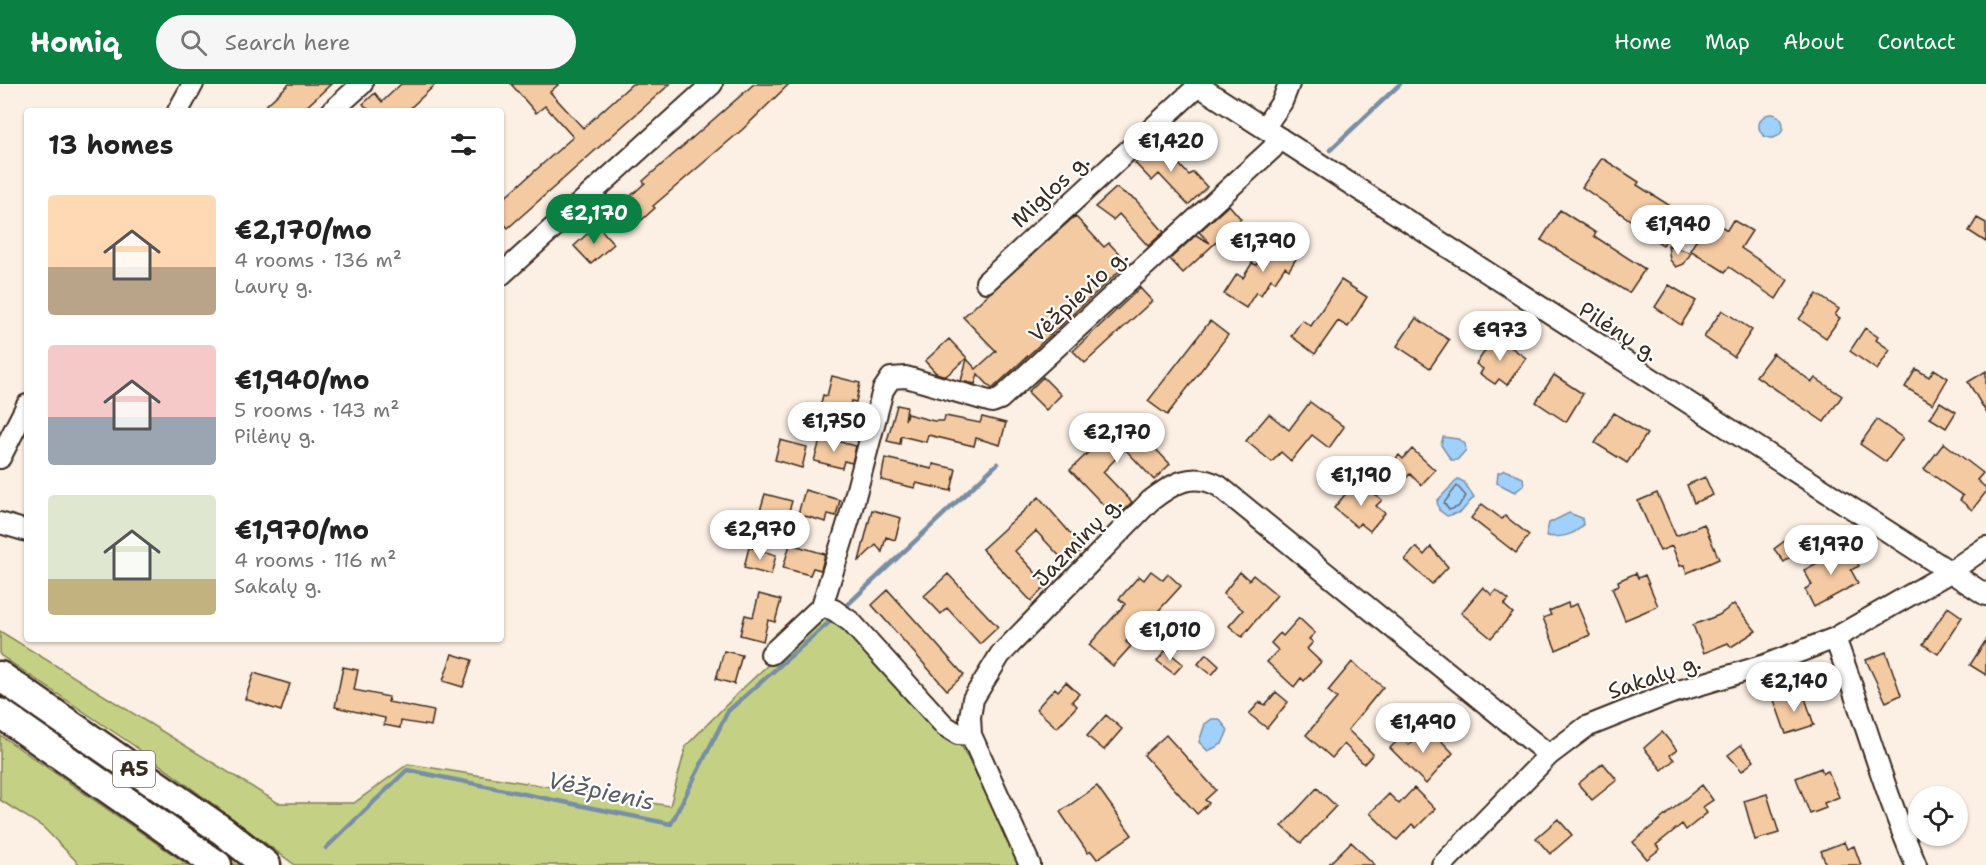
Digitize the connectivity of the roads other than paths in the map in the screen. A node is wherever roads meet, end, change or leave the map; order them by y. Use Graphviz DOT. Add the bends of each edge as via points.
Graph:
graph roads {
  1 [pos="193,84"];
  2 [pos="362,84"];
  3 [pos="712,84"];
  4 [pos="1289,84"];
  5 [pos="1197,85"];
  6 [pos="179,108"];
  7 [pos="335,108"];
  8 [pos="1272,133"];
  9 [pos="504,272"];
  10 [pos="986,282"];
  11 [pos="24,411"];
  12 [pos="0,458"];
  13 [pos="0,523"];
  14 [pos="24,530"];
  15 [pos="1986,547"];
  16 [pos="1950,572"];
  17 [pos="1986,595"];
  18 [pos="822,606"];
  19 [pos="1835,638"];
  20 [pos="771,654"];
  21 [pos="0,676"];
  22 [pos="0,713"];
  23 [pos="971,735"];
  24 [pos="1549,755"];
  25 [pos="217,865"];
  26 [pos="266,865"];
  27 [pos="1030,865"];
  28 [pos="1442,865"];
  29 [pos="1916,865"];
  1 -- 6 [label="street"];
  2 -- 7 [label="street"];
  3 -- 9 [label="street"];
  4 -- 8 [label="street"];
  5 -- 8 [label="street, Pilėnų g."];
  5 -- 10 [label="street, Miglos g."];
  8 -- 16 [label="street, Pilėnų g."];
  8 -- 18 [label="street, Vėžpievio g." via="1272,150 1000,399 992,402 906,377 891,378 883,390"];
  11 -- 12 [label="street"];
  13 -- 14 [label="street"];
  15 -- 16 [label="street"];
  16 -- 17 [label="street, Pilėnų g."];
  16 -- 19 [label="street, Sakalų g."];
  18 -- 20 [label="street"];
  18 -- 23 [label="street" via="834,609 851,622 945,726 958,734"];
  19 -- 24 [label="street, Sakalų g." via="1602,719"];
  19 -- 29 [label="street" via="1865,719 1890,807"];
  21 -- 26 [label="highway, A5"];
  22 -- 25 [label="highway, A5"];
  23 -- 24 [label="street, Jazminų g." via="973,699 1000,656 1150,501 1167,487 1197,478 1219,486"];
  23 -- 27 [label="street, Jazminų g."];
  24 -- 28 [label="street, Sakalų g."];
}
